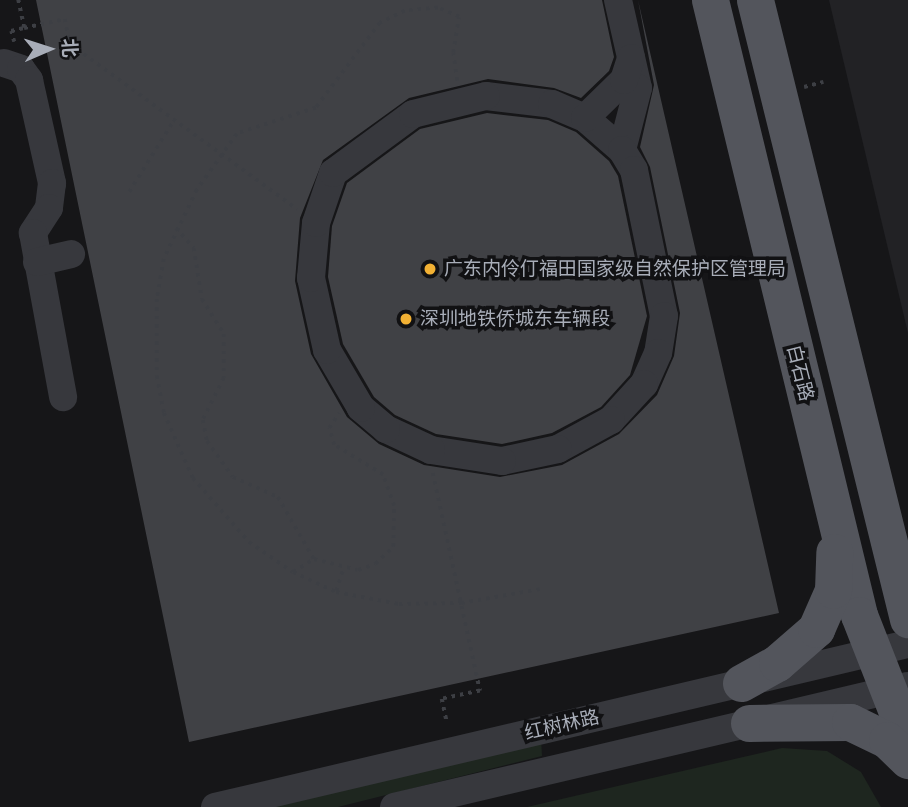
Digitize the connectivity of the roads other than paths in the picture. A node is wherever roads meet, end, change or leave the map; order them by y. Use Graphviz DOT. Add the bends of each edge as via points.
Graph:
graph roads {
  1 [pos="618,0"];
  2 [pos="710,0"];
  3 [pos="755,0"];
  4 [pos="10,57"];
  5 [pos="631,58"];
  6 [pos="585,118"];
  7 [pos="622,150"];
  8 [pos="71,254"];
  9 [pos="37,262"];
  10 [pos="63,397"];
  11 [pos="875,503"];
  12 [pos="833,509"];
  13 [pos="908,563"];
  14 [pos="908,620"];
  15 [pos="908,643"];
  16 [pos="870,653"];
  17 [pos="741,682"];
  18 [pos="897,689"];
  19 [pos="749,723"];
  20 [pos="908,740"];
  21 [pos="908,760"];
  22 [pos="215,807"];
  23 [pos="394,807"];
  1 -- 5 [label="street"];
  2 -- 12 [label="main road, 白石路"];
  3 -- 11 [label="main road"];
  4 -- 9 [label="street" via="29,80 52,183 49,208 33,233"];
  5 -- 6 [label="street" via="624,80"];
  5 -- 7 [label="street" via="638,107"];
  6 -- 7 [label="street"];
  6 -- 7 [label="street" via="518,96 460,100 413,114 333,173 316,223 314,309 341,382 386,429 432,450 502,461 558,449 611,420 644,384 658,353 663,292 634,170"];
  8 -- 9 [label="street"];
  9 -- 10 [label="street"];
  11 -- 13 [label="main road"];
  11 -- 14 [label="main road"];
  12 -- 16 [label="main road, 白石路"];
  12 -- 17 [label="main road" via="833,590 827,611 801,645"];
  15 -- 16 [label="street, 红树林路"];
  16 -- 17 [label="street, 红树林路"];
  16 -- 18 [label="main road, 白石路"];
  17 -- 22 [label="street, 红树林路"];
  18 -- 19 [label="street"];
  18 -- 20 [label="main road, 白石路"];
  19 -- 21 [label="main road" via="850,722 887,740"];
  19 -- 23 [label="street"];
}
